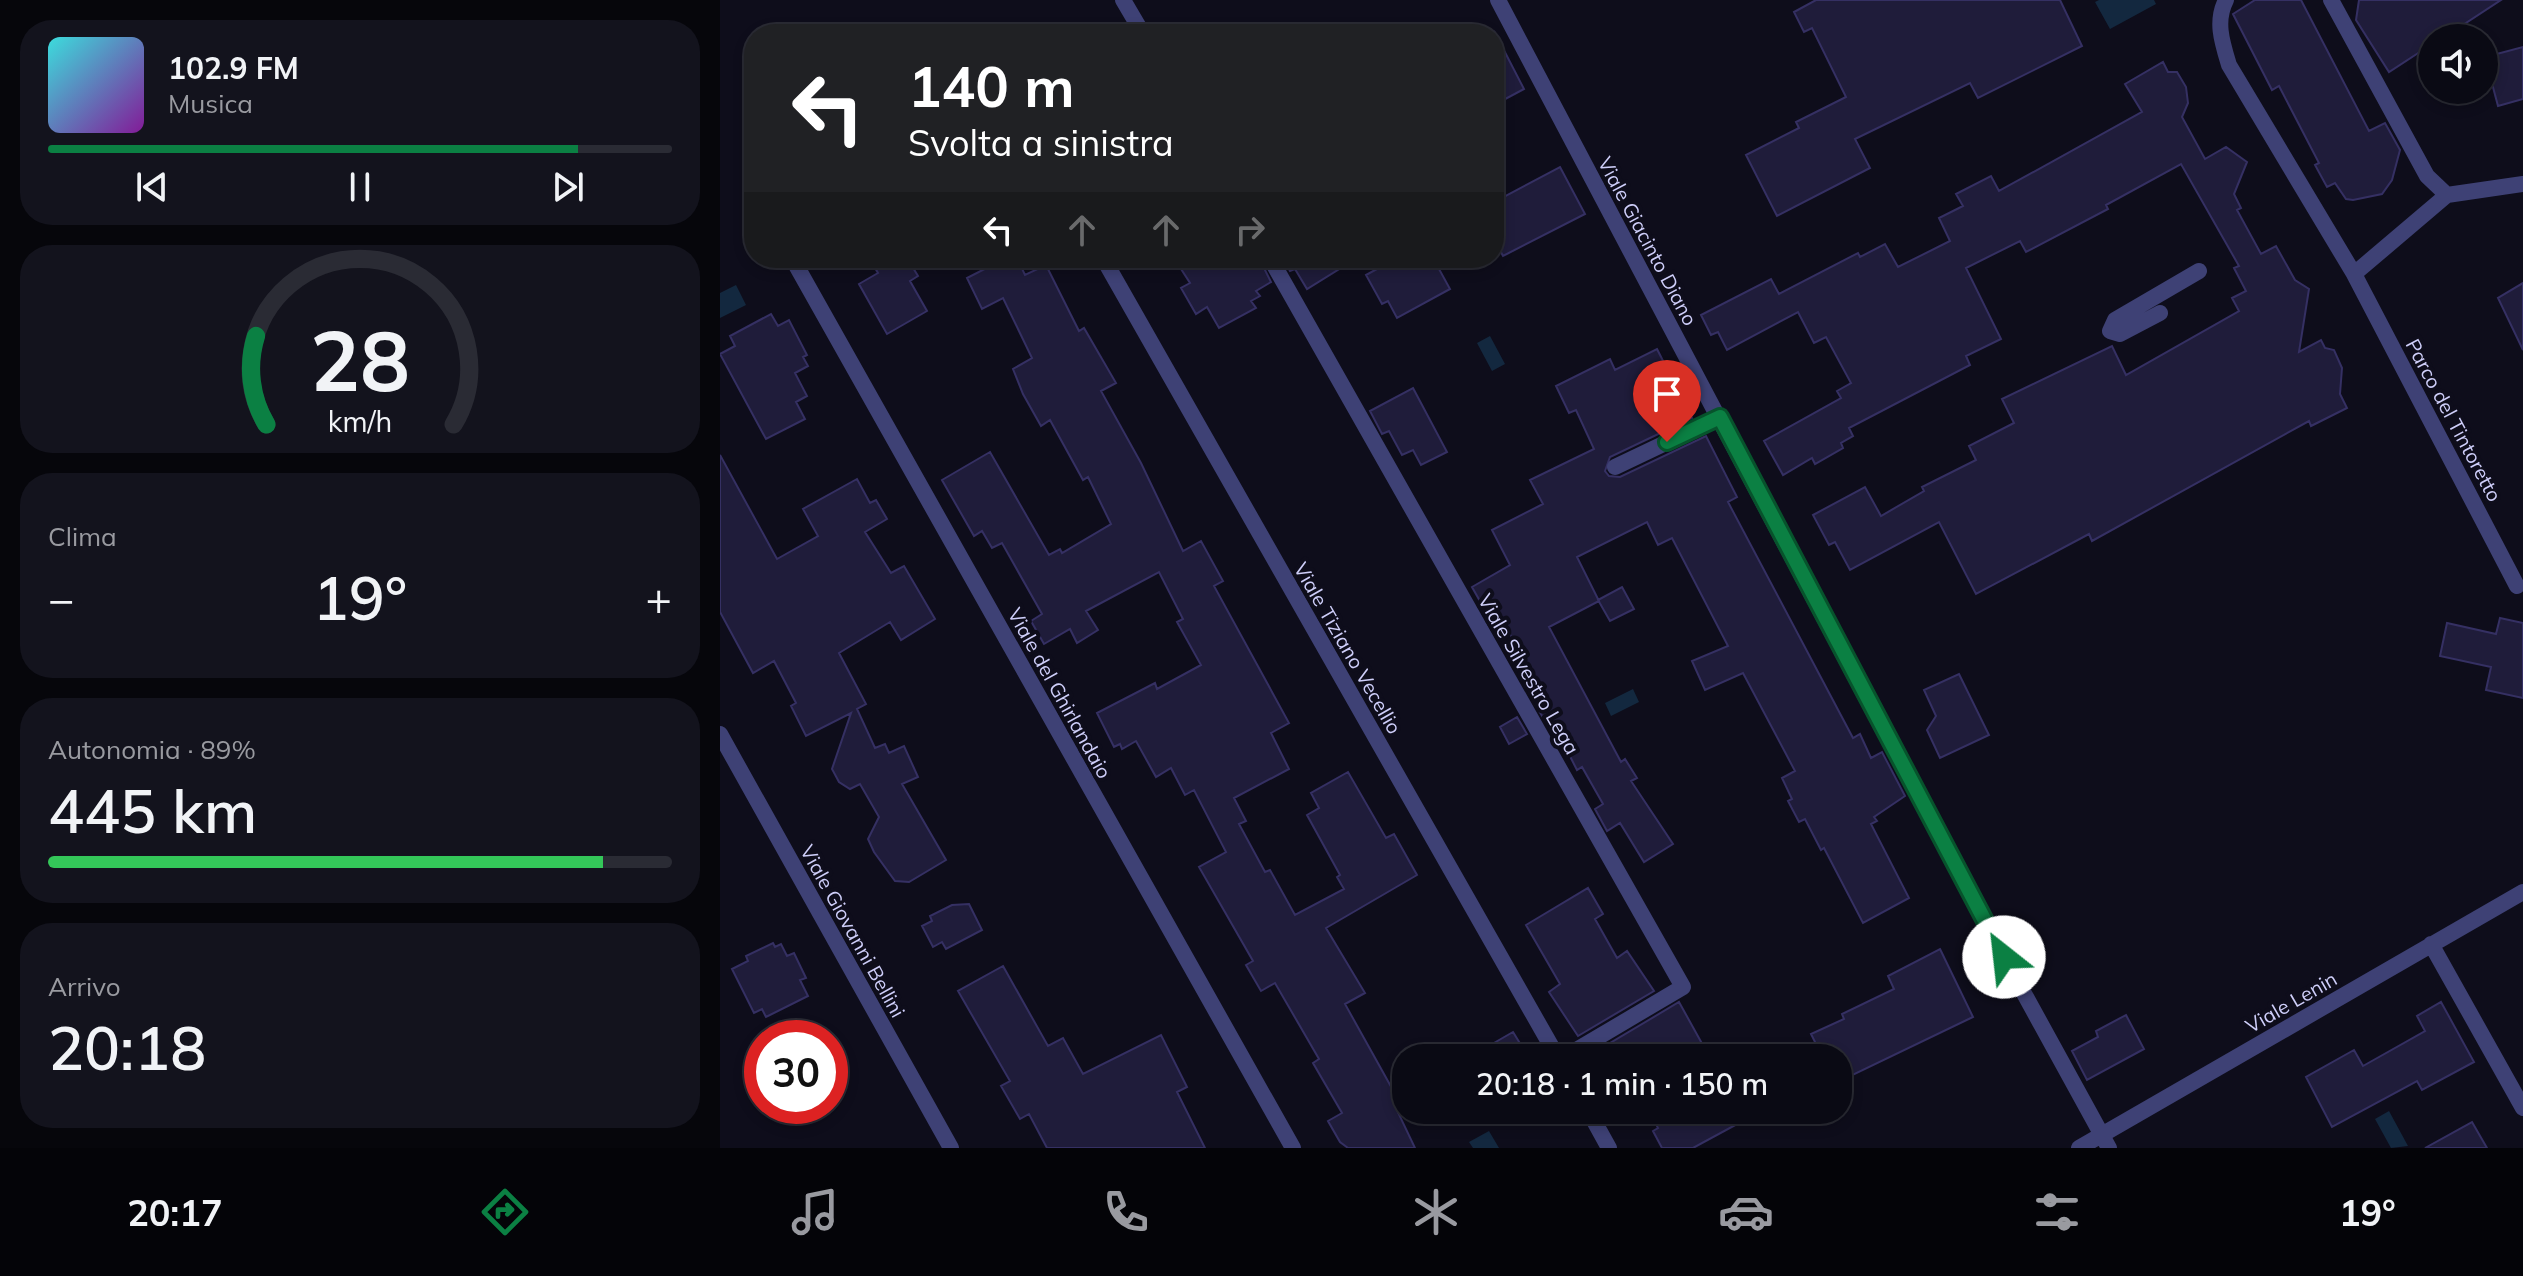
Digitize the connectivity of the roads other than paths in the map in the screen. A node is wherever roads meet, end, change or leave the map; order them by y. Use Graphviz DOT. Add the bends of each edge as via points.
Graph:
graph roads {
  1 [pos="1123,0"];
  2 [pos="1498,0"];
  3 [pos="2226,0"];
  4 [pos="2331,0"];
  5 [pos="1137,24"];
  6 [pos="2523,184"];
  7 [pos="2447,195"];
  8 [pos="798,268"];
  9 [pos="1109,268"];
  10 [pos="1276,268"];
  11 [pos="2199,271"];
  12 [pos="2354,274"];
  13 [pos="2160,313"];
  14 [pos="1720,417"];
  15 [pos="1615,467"];
  16 [pos="2517,586"];
  17 [pos="720,734"];
  18 [pos="2523,892"];
  19 [pos="2431,944"];
  20 [pos="1552,1044"];
  21 [pos="1584,1044"];
  22 [pos="2523,1108"];
  23 [pos="1596,1124"];
  24 [pos="2106,1142"];
  25 [pos="951,1148"];
  26 [pos="1293,1148"];
  27 [pos="1609,1148"];
  28 [pos="2079,1148"];
  1 -- 5 [label="street"];
  2 -- 14 [label="street, Viale Giacinto Diano"];
  3 -- 12 [label="street, Parco del Tintoretto" via="2220,35 2229,65"];
  4 -- 7 [label="street" via="2427,176"];
  6 -- 7 [label="street"];
  7 -- 12 [label="street"];
  8 -- 26 [label="street, Viale del Ghirlandaio"];
  9 -- 20 [label="street, Viale Tiziano Vecellio"];
  10 -- 21 [label="street, Viale Silvestro Lega" via="1683,987"];
  11 -- 13 [label="street" via="2115,320 2110,331 2120,334"];
  12 -- 16 [label="street, Parco del Tintoretto"];
  14 -- 15 [label="street"];
  14 -- 24 [label="street, Viale Giacinto Diano"];
  17 -- 25 [label="street, Viale Giovanni Bellini"];
  18 -- 19 [label="street, Viale Lenin"];
  19 -- 22 [label="street"];
  19 -- 24 [label="street, Viale Lenin"];
  23 -- 27 [label="street"];
  24 -- 28 [label="street, Viale Lenin"];
}
